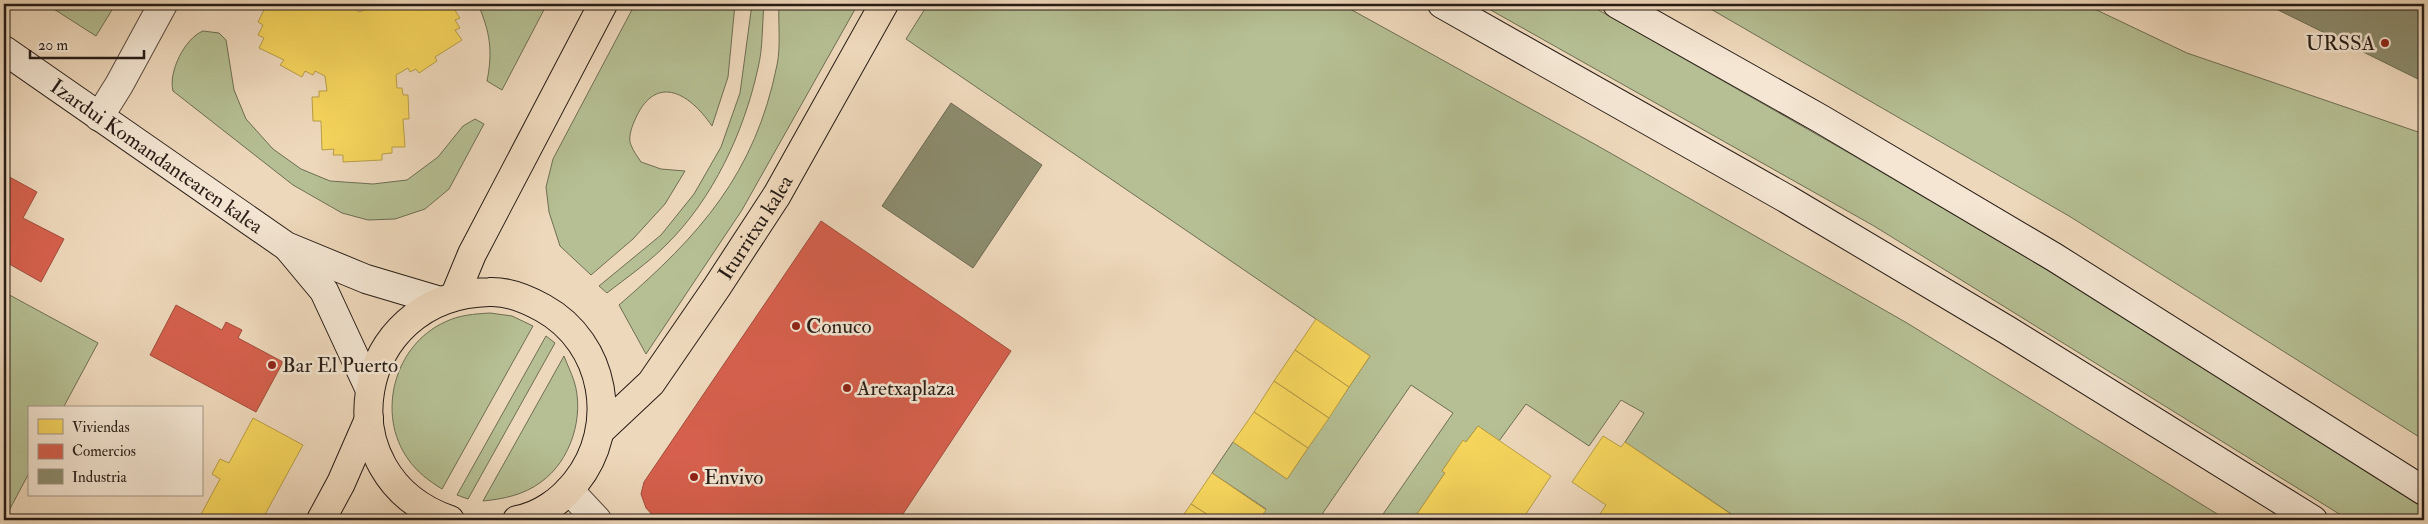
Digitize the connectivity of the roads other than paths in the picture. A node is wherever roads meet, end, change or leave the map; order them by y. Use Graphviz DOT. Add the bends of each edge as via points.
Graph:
graph roads {
  1 [pos="163,4"];
  2 [pos="603,4"];
  3 [pos="884,4"];
  4 [pos="1442,4"];
  5 [pos="1617,4"];
  6 [pos="4,50"];
  7 [pos="99,117"];
  8 [pos="286,246"];
  9 [pos="448,298"];
  10 [pos="370,390"];
  11 [pos="369,419"];
  12 [pos="601,430"];
  13 [pos="2424,491"];
  14 [pos="556,506"];
  15 [pos="321,520"];
  16 [pos="450,520"];
  17 [pos="517,520"];
  18 [pos="597,520"];
  19 [pos="2313,520"];
  1 -- 7 [label="main road"];
  2 -- 9 [label="main road"];
  3 -- 12 [label="main road, Iturritxu kalea" via="777,195 718,287 651,383"];
  4 -- 19 [label="main road" via="1804,209 2007,330"];
  5 -- 13 [label="main road" via="1821,119 2046,252"];
  6 -- 7 [label="main road, Izardui Komandantearen kalea"];
  7 -- 8 [label="main road, Izardui Komandantearen kalea"];
  8 -- 9 [label="main road, Izardui Komandantearen kalea" via="366,279"];
  8 -- 10 [label="main road, Izardui Komandantearen kalea" via="324,292"];
  9 -- 10 [label="main road" via="420,312 401,327 380,360"];
  9 -- 12 [label="main road" via="491,291 526,298 557,316 589,353 600,387"];
  10 -- 11 [label="main road"];
  11 -- 15 [label="main road"];
  11 -- 16 [label="main road" via="383,466 397,486 415,503"];
  12 -- 14 [label="main road" via="584,473"];
  14 -- 17 [label="main road"];
  14 -- 18 [label="main road"];
}
